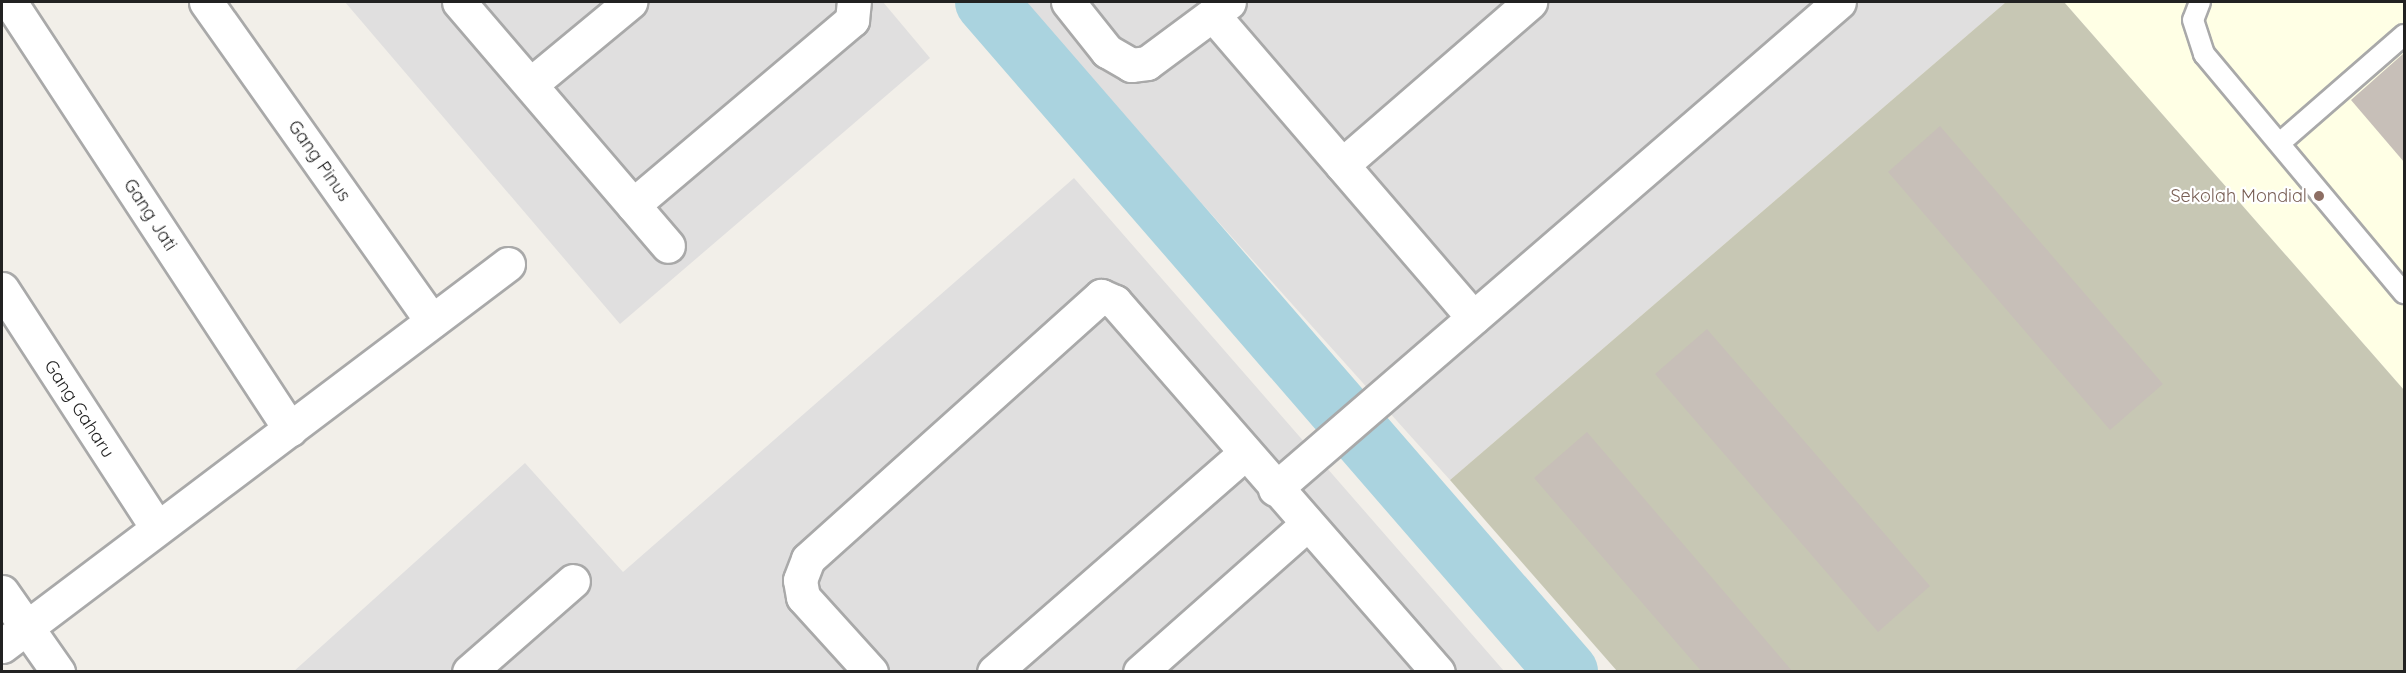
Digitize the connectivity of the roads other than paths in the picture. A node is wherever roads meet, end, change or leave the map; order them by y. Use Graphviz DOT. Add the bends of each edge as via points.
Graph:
graph roads {
  1 [pos="10,2"];
  2 [pos="206,2"];
  3 [pos="459,2"];
  4 [pos="630,2"];
  5 [pos="855,2"];
  6 [pos="1068,2"];
  7 [pos="1530,2"];
  8 [pos="1839,2"];
  9 [pos="2200,2"];
  10 [pos="1221,8"];
  11 [pos="2404,35"];
  12 [pos="531,84"];
  13 [pos="2281,142"];
  14 [pos="1342,165"];
  15 [pos="633,205"];
  16 [pos="668,246"];
  17 [pos="508,264"];
  18 [pos="2,289"];
  19 [pos="2404,293"];
  20 [pos="1473,317"];
  21 [pos="432,321"];
  22 [pos="290,429"];
  23 [pos="1245,453"];
  24 [pos="1275,489"];
  25 [pos="1307,524"];
  26 [pos="157,528"];
  27 [pos="573,581"];
  28 [pos="2,592"];
  29 [pos="13,637"];
  30 [pos="58,672"];
  31 [pos="469,672"];
  32 [pos="871,672"];
  33 [pos="994,672"];
  34 [pos="1140,672"];
  35 [pos="1438,672"];
  1 -- 22 [label="street, Gang Jati"];
  2 -- 21 [label="street, Gang Pinus"];
  3 -- 12 [label="street"];
  4 -- 12 [label="street"];
  5 -- 15 [label="street" via="852,20"];
  6 -- 10 [label="street" via="1107,51 1131,65 1147,63"];
  7 -- 14 [label="street"];
  8 -- 20 [label="street"];
  9 -- 13 [label="lane" via="2193,20 2204,54"];
  10 -- 14 [label="street"];
  11 -- 13 [label="lane"];
  12 -- 15 [label="street"];
  13 -- 19 [label="lane"];
  14 -- 20 [label="street"];
  15 -- 16 [label="street"];
  17 -- 21 [label="street"];
  18 -- 26 [label="street, Gang Gaharu"];
  20 -- 24 [label="street"];
  21 -- 22 [label="street"];
  22 -- 26 [label="street"];
  23 -- 24 [label="street"];
  23 -- 32 [label="street" via="1115,303 1096,298 808,559 800,580 803,597"];
  23 -- 33 [label="street"];
  24 -- 25 [label="street"];
  25 -- 34 [label="street"];
  25 -- 35 [label="street"];
  26 -- 29 [label="street"];
  27 -- 31 [label="street"];
  28 -- 29 [label="street"];
  29 -- 30 [label="street"];
}
